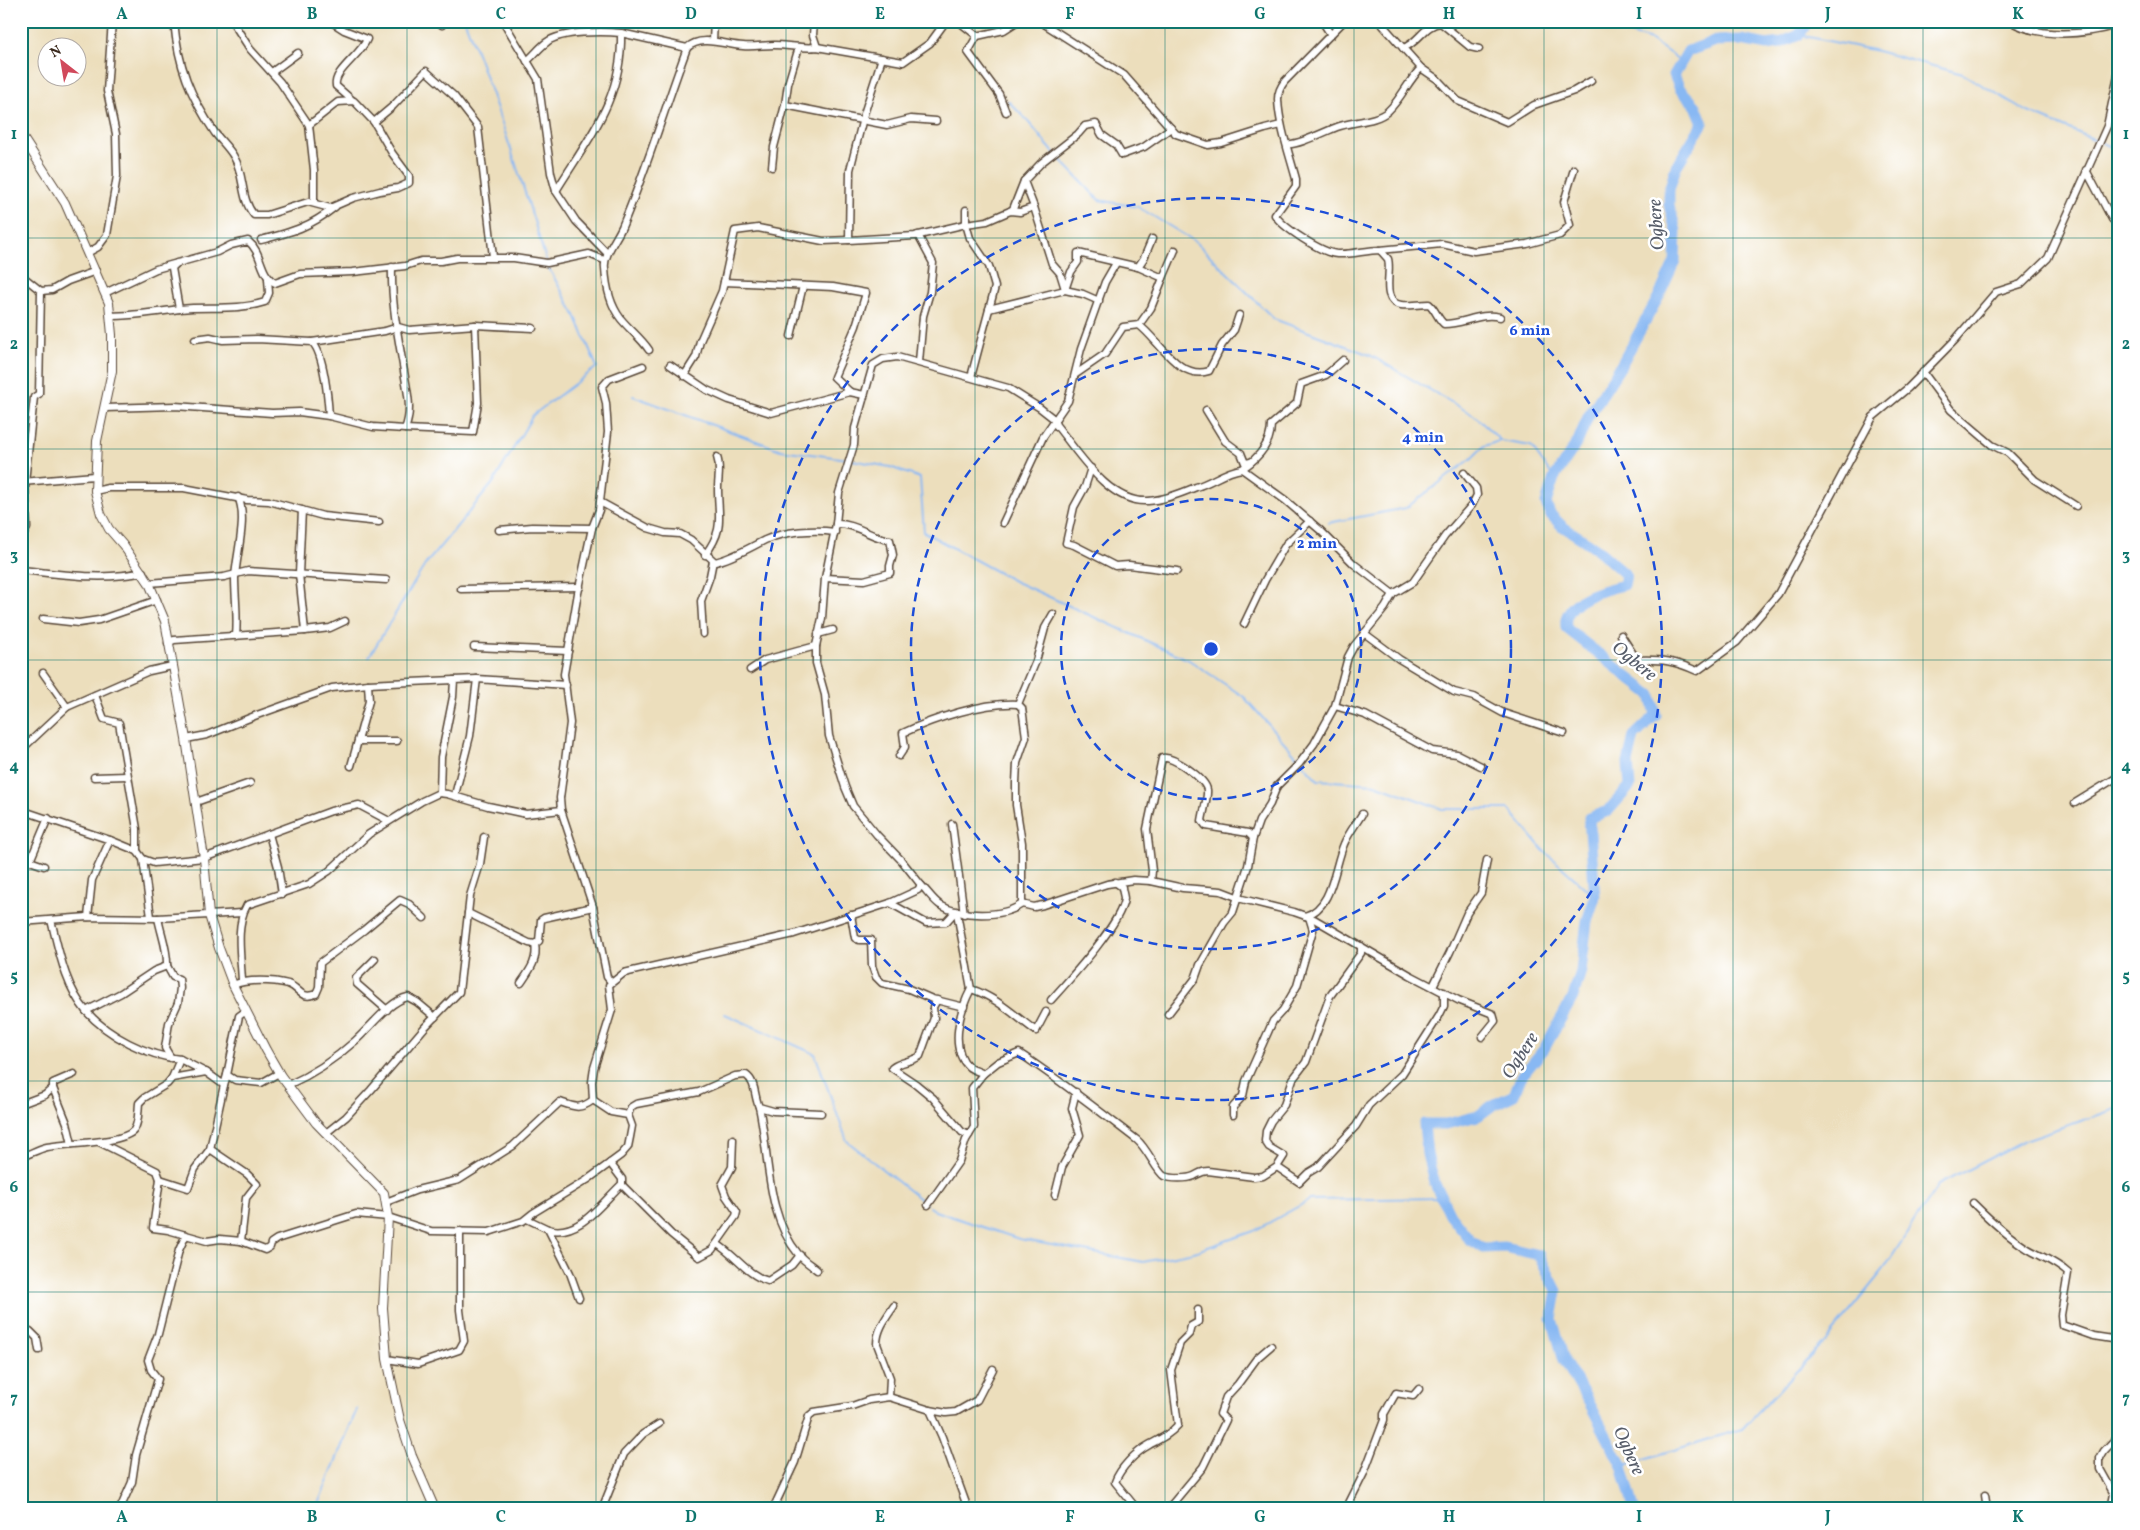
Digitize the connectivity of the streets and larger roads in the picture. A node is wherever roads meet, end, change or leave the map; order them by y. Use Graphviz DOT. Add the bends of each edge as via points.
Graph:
graph roads {
  1 [pos="112,21"];
  2 [pos="174,21"];
  3 [pos="232,21"];
  4 [pos="330,21"];
  5 [pos="503,21"];
  6 [pos="714,21"];
  7 [pos="814,21"];
  8 [pos="958,21"];
  9 [pos="1018,21"];
  10 [pos="1036,21"];
  11 [pos="1322,21"];
  12 [pos="1344,21"];
  13 [pos="1379,21"];
  14 [pos="2010,21"];
  15 [pos="2029,21"];
  16 [pos="944,22"];
  17 [pos="2118,23"];
  18 [pos="2029,29"];
  19 [pos="620,33"];
  20 [pos="1331,35"];
  21 [pos="977,36"];
  22 [pos="713,41"];
  23 [pos="817,46"];
  24 [pos="799,47"];
  25 [pos="687,48"];
  26 [pos="1403,48"];
  27 [pos="1479,49"];
  28 [pos="298,53"];
  29 [pos="882,58"];
  30 [pos="527,61"];
  31 [pos="1421,68"];
  32 [pos="272,72"];
  33 [pos="1590,80"];
  34 [pos="354,101"];
  35 [pos="785,105"];
  36 [pos="1006,112"];
  37 [pos="862,120"];
  38 [pos="936,120"];
  39 [pos="374,122"];
  40 [pos="309,125"];
  41 [pos="1282,125"];
  42 [pos="1171,128"];
  43 [pos="21,135"];
  44 [pos="1287,144"];
  45 [pos="772,167"];
  46 [pos="1574,169"];
  47 [pos="2086,170"];
  48 [pos="1024,181"];
  49 [pos="556,191"];
  50 [pos="314,202"];
  51 [pos="340,203"];
  52 [pos="1034,207"];
  53 [pos="966,210"];
  54 [pos="1010,211"];
  55 [pos="966,224"];
  56 [pos="2119,225"];
  57 [pos="918,235"];
  58 [pos="1152,239"];
  59 [pos="261,240"];
  60 [pos="849,240"];
  61 [pos="1175,250"];
  62 [pos="1380,250"];
  63 [pos="87,253"];
  64 [pos="607,253"];
  65 [pos="493,258"];
  66 [pos="604,260"];
  67 [pos="178,262"];
  68 [pos="1116,263"];
  69 [pos="392,267"];
  70 [pos="1138,268"];
  71 [pos="96,271"];
  72 [pos="21,275"];
  73 [pos="1163,278"];
  74 [pos="268,279"];
  75 [pos="724,282"];
  76 [pos="803,286"];
  77 [pos="1065,290"];
  78 [pos="42,291"];
  79 [pos="105,293"];
  80 [pos="1099,301"];
  81 [pos="180,309"];
  82 [pos="989,309"];
  83 [pos="1239,315"];
  84 [pos="110,316"];
  85 [pos="1500,317"];
  86 [pos="475,325"];
  87 [pos="1139,325"];
  88 [pos="398,327"];
  89 [pos="533,328"];
  90 [pos="791,336"];
  91 [pos="195,339"];
  92 [pos="312,342"];
  93 [pos="649,350"];
  94 [pos="1343,360"];
  95 [pos="919,362"];
  96 [pos="670,365"];
  97 [pos="643,366"];
  98 [pos="1922,372"];
  99 [pos="1076,374"];
  100 [pos="684,376"];
  101 [pos="971,377"];
  102 [pos="850,392"];
  103 [pos="864,395"];
  104 [pos="105,408"];
  105 [pos="1206,410"];
  106 [pos="329,416"];
  107 [pos="1054,420"];
  108 [pos="405,429"];
  109 [pos="717,457"];
  110 [pos="1253,462"];
  111 [pos="1091,468"];
  112 [pos="1242,469"];
  113 [pos="1464,473"];
  114 [pos="94,476"];
  115 [pos="23,482"];
  116 [pos="95,491"];
  117 [pos="238,498"];
  118 [pos="600,502"];
  119 [pos="2076,506"];
  120 [pos="302,510"];
  121 [pos="1310,521"];
  122 [pos="379,522"];
  123 [pos="1003,522"];
  124 [pos="592,528"];
  125 [pos="836,528"];
  126 [pos="499,530"];
  127 [pos="21,538"];
  128 [pos="705,555"];
  129 [pos="713,561"];
  130 [pos="21,570"];
  131 [pos="1177,571"];
  132 [pos="142,572"];
  133 [pos="235,574"];
  134 [pos="299,574"];
  135 [pos="825,578"];
  136 [pos="386,580"];
  137 [pos="149,583"];
  138 [pos="580,587"];
  139 [pos="461,589"];
  140 [pos="1393,594"];
  141 [pos="157,600"];
  142 [pos="1053,614"];
  143 [pos="43,619"];
  144 [pos="345,622"];
  145 [pos="1244,624"];
  146 [pos="833,630"];
  147 [pos="305,631"];
  148 [pos="1364,633"];
  149 [pos="703,634"];
  150 [pos="818,634"];
  151 [pos="1621,635"];
  152 [pos="236,636"];
  153 [pos="168,643"];
  154 [pos="816,646"];
  155 [pos="474,647"];
  156 [pos="568,651"];
  157 [pos="172,666"];
  158 [pos="750,670"];
  159 [pos="43,673"];
  160 [pos="477,679"];
  161 [pos="454,680"];
  162 [pos="368,684"];
  163 [pos="566,686"];
  164 [pos="95,695"];
  165 [pos="1018,704"];
  166 [pos="1335,706"];
  167 [pos="67,707"];
  168 [pos="1564,733"];
  169 [pos="186,740"];
  170 [pos="358,741"];
  171 [pos="397,741"];
  172 [pos="21,750"];
  173 [pos="899,756"];
  174 [pos="351,766"];
  175 [pos="1481,766"];
  176 [pos="127,776"];
  177 [pos="2119,776"];
  178 [pos="94,777"];
  179 [pos="250,784"];
  180 [pos="440,793"];
  181 [pos="455,795"];
  182 [pos="196,802"];
  183 [pos="2075,803"];
  184 [pos="21,810"];
  185 [pos="561,810"];
  186 [pos="1362,814"];
  187 [pos="48,818"];
  188 [pos="389,821"];
  189 [pos="952,824"];
  190 [pos="269,834"];
  191 [pos="484,837"];
  192 [pos="1253,838"];
  193 [pos="110,840"];
  194 [pos="137,851"];
  195 [pos="204,858"];
  196 [pos="143,859"];
  197 [pos="1486,860"];
  198 [pos="44,866"];
  199 [pos="1151,881"];
  200 [pos="1115,882"];
  201 [pos="921,885"];
  202 [pos="282,894"];
  203 [pos="1238,897"];
  204 [pos="890,903"];
  205 [pos="1022,904"];
  206 [pos="593,907"];
  207 [pos="959,912"];
  208 [pos="242,913"];
  209 [pos="468,913"];
  210 [pos="209,915"];
  211 [pos="851,915"];
  212 [pos="1307,916"];
  213 [pos="88,917"];
  214 [pos="155,917"];
  215 [pos="424,918"];
  216 [pos="51,920"];
  217 [pos="21,922"];
  218 [pos="535,944"];
  219 [pos="1361,946"];
  220 [pos="375,959"];
  221 [pos="167,966"];
  222 [pos="242,981"];
  223 [pos="611,982"];
  224 [pos="521,983"];
  225 [pos="233,986"];
  226 [pos="1432,986"];
  227 [pos="971,989"];
  228 [pos="1444,992"];
  229 [pos="937,1000"];
  230 [pos="1051,1000"];
  231 [pos="964,1007"];
  232 [pos="387,1010"];
  233 [pos="86,1011"];
  234 [pos="246,1011"];
  235 [pos="1046,1012"];
  236 [pos="1168,1014"];
  237 [pos="435,1017"];
  238 [pos="1482,1037"];
  239 [pos="170,1058"];
  240 [pos="180,1059"];
  241 [pos="206,1072"];
  242 [pos="279,1073"];
  243 [pos="74,1074"];
  244 [pos="983,1074"];
  245 [pos="227,1075"];
  246 [pos="172,1078"];
  247 [pos="224,1085"];
  248 [pos="288,1085"];
  249 [pos="53,1088"];
  250 [pos="1076,1092"];
  251 [pos="592,1100"];
  252 [pos="21,1104"];
  253 [pos="759,1107"];
  254 [pos="821,1113"];
  255 [pos="628,1115"];
  256 [pos="1233,1115"];
  257 [pos="326,1133"];
  258 [pos="969,1135"];
  259 [pos="733,1139"];
  260 [pos="99,1142"];
  261 [pos="72,1144"];
  262 [pos="210,1149"];
  263 [pos="21,1157"];
  264 [pos="610,1163"];
  265 [pos="1277,1168"];
  266 [pos="160,1179"];
  267 [pos="622,1184"];
  268 [pos="1055,1195"];
  269 [pos="386,1202"];
  270 [pos="1973,1203"];
  271 [pos="928,1205"];
  272 [pos="388,1217"];
  273 [pos="527,1219"];
  274 [pos="548,1229"];
  275 [pos="460,1232"];
  276 [pos="186,1235"];
  277 [pos="241,1241"];
  278 [pos="717,1244"];
  279 [pos="800,1255"];
  280 [pos="817,1270"];
  281 [pos="579,1298"];
  282 [pos="894,1306"];
  283 [pos="1198,1310"];
  284 [pos="21,1332"];
  285 [pos="2119,1340"];
  286 [pos="1271,1346"];
  287 [pos="39,1350"];
  288 [pos="388,1359"];
  289 [pos="993,1369"];
  290 [pos="1419,1388"];
  291 [pos="889,1397"];
  292 [pos="930,1410"];
  293 [pos="658,1424"];
  294 [pos="2119,1435"];
  295 [pos="2116,1494"];
  296 [pos="1986,1495"];
  297 [pos="21,1506"];
  298 [pos="34,1509"];
  299 [pos="120,1509"];
  300 [pos="435,1509"];
  301 [pos="602,1509"];
  302 [pos="773,1509"];
  303 [pos="968,1509"];
  304 [pos="1137,1509"];
  305 [pos="1168,1509"];
  306 [pos="1346,1509"];
  307 [pos="1987,1509"];
  308 [pos="2111,1509"];
  1 -- 63 [label="street" via="107,91 116,134 117,176 106,235 98,247"];
  2 -- 50 [label="street" via="183,73 198,105 234,157 251,212 258,216"];
  3 -- 32 [label="street" via="250,49"];
  4 -- 34 [label="street" via="367,39 336,76 336,86"];
  5 -- 30 [label="street"];
  6 -- 22 [label="street"];
  7 -- 23 [label="street" via="813,35"];
  8 -- 21 [label="street"];
  9 -- 21 [label="street" via="1004,30"];
  10 -- 42 [label="street" via="1124,75"];
  11 -- 20 [label="street"];
  12 -- 20 [label="street"];
  13 -- 26 [label="street"];
  14 -- 18 [label="street"];
  15 -- 18 [label="street"];
  16 -- 29 [label="street" via="930,43 903,62"];
  17 -- 18 [label="street" via="2082,33"];
  17 -- 47 [label="street" via="2118,76 2113,104 2107,126"];
  19 -- 25 [label="street"];
  19 -- 30 [label="street" via="608,31 556,37 547,41"];
  19 -- 49 [label="street" via="620,66 609,102 578,160"];
  20 -- 41 [label="street" via="1280,89"];
  21 -- 36 [label="street" via="968,52 1004,101"];
  22 -- 24 [label="street" via="746,46"];
  22 -- 25 [label="street" via="694,42"];
  23 -- 24 [label="street"];
  23 -- 29 [label="street"];
  24 -- 35 [label="street"];
  25 -- 64 [label="street" via="618,237"];
  26 -- 27 [label="street" via="1430,26 1442,23 1470,47"];
  26 -- 31 [label="street"];
  28 -- 32 [label="street"];
  29 -- 37 [label="street"];
  30 -- 49 [label="street" via="538,79"];
  31 -- 33 [label="street" via="1458,101 1507,122 1534,105 1587,85"];
  31 -- 44 [label="street" via="1382,115"];
  32 -- 40 [label="street"];
  34 -- 39 [label="street"];
  34 -- 40 [label="street" via="338,102"];
  35 -- 37 [label="street"];
  35 -- 45 [label="street"];
  37 -- 38 [label="street" via="887,125 911,119"];
  37 -- 60 [label="street" via="850,170"];
  39 -- 51 [label="street" via="410,176 409,183"];
  39 -- 65 [label="street" via="394,106 426,71 454,96 478,127"];
  40 -- 50 [label="street"];
  41 -- 42 [label="street" via="1208,145 1176,134"];
  41 -- 44 [label="street"];
  42 -- 48 [label="street" via="1144,147 1122,156 1096,124 1085,126"];
  43 -- 63 [label="street" via="65,203"];
  44 -- 62 [label="street" via="1296,186 1275,212 1276,218 1327,252"];
  46 -- 62 [label="street" via="1564,202 1570,225 1560,235 1527,244 1474,251 1442,244"];
  47 -- 56 [label="street" via="2112,219"];
  47 -- 98 [label="street" via="2048,258 2021,284 1996,292"];
  48 -- 52 [label="street"];
  48 -- 54 [label="street"];
  49 -- 64 [label="street" via="576,222"];
  50 -- 51 [label="street" via="330,208"];
  51 -- 59 [label="street" via="317,221 300,229"];
  52 -- 54 [label="street" via="1020,212"];
  52 -- 77 [label="street" via="1052,264 1060,274"];
  53 -- 55 [label="street"];
  54 -- 55 [label="street" via="987,221"];
  55 -- 57 [label="street"];
  55 -- 82 [label="street" via="970,238 989,266 995,287"];
  57 -- 60 [label="street"];
  57 -- 95 [label="street" via="933,263"];
  58 -- 70 [label="street"];
  60 -- 75 [label="street" via="822,241 758,228 735,231"];
  61 -- 73 [label="street"];
  62 -- 85 [label="street" via="1388,259 1388,294 1394,303 1429,304 1444,324 1490,314"];
  63 -- 71 [label="street"];
  64 -- 66 [label="street"];
  65 -- 66 [label="street" via="547,263 589,254"];
  65 -- 69 [label="street" via="428,260"];
  66 -- 93 [label="street" via="608,292 615,308"];
  67 -- 74 [label="street" via="248,242 256,249"];
  67 -- 79 [label="street" via="146,272"];
  67 -- 81 [label="street" via="172,268"];
  68 -- 70 [label="street"];
  68 -- 77 [label="street" via="1078,253 1078,262"];
  68 -- 80 [label="street"];
  69 -- 74 [label="street" via="300,274 275,283"];
  69 -- 88 [label="street"];
  70 -- 73 [label="street"];
  71 -- 78 [label="street" via="52,290"];
  71 -- 79 [label="street"];
  72 -- 78 [label="street"];
  73 -- 87 [label="street" via="1151,308"];
  74 -- 81 [label="street" via="269,293 265,302 227,309"];
  75 -- 76 [label="street"];
  75 -- 100 [label="street" via="696,358"];
  76 -- 90 [label="street"];
  76 -- 102 [label="street" via="866,293 834,377"];
  77 -- 80 [label="street"];
  77 -- 82 [label="street"];
  78 -- 115 [label="street" via="39,394 34,397"];
  79 -- 84 [label="street"];
  80 -- 99 [label="street" via="1081,349"];
  81 -- 84 [label="street"];
  82 -- 101 [label="street"];
  83 -- 87 [label="street" via="1234,330 1209,371 1199,374 1191,372 1161,350"];
  84 -- 104 [label="street" via="112,371"];
  86 -- 88 [label="street" via="409,330"];
  86 -- 89 [label="street"];
  86 -- 108 [label="street" via="478,403 473,432"];
  87 -- 99 [label="street" via="1123,328 1104,354"];
  88 -- 92 [label="street"];
  88 -- 108 [label="street" via="409,402"];
  91 -- 92 [label="street"];
  92 -- 106 [label="street" via="320,359"];
  94 -- 110 [label="street" via="1326,376 1301,384 1297,403 1270,426 1262,451"];
  95 -- 101 [label="street"];
  95 -- 103 [label="street" via="897,356 883,358 873,365"];
  96 -- 100 [label="street"];
  97 -- 118 [label="street" via="609,379 602,386 608,432"];
  98 -- 119 [label="street" via="1952,410 1992,445 2008,453 2035,480"];
  98 -- 151 [label="street" via="1873,417 1778,594 1737,642 1697,671 1661,659 1638,660"];
  99 -- 107 [label="street" via="1068,401"];
  100 -- 102 [label="street" via="729,400 771,413"];
  101 -- 107 [label="street" via="1008,388"];
  102 -- 103 [label="street"];
  103 -- 125 [label="street" via="854,445 839,493"];
  104 -- 106 [label="street" via="175,406"];
  104 -- 114 [label="street" via="97,441"];
  105 -- 110 [label="street" via="1245,463"];
  106 -- 108 [label="street" via="373,428"];
  107 -- 111 [label="street"];
  107 -- 123 [label="street" via="1029,464"];
  109 -- 128 [label="street" via="720,526"];
  110 -- 112 [label="street"];
  111 -- 112 [label="street" via="1110,489 1128,499 1147,501 1198,487 1229,471"];
  111 -- 131 [label="street" via="1074,507 1066,543 1115,566"];
  112 -- 121 [label="street"];
  113 -- 140 [label="street" via="1476,488 1477,495 1472,504 1413,582"];
  114 -- 115 [label="street"];
  114 -- 116 [label="street"];
  115 -- 127 [label="street" via="28,528"];
  116 -- 117 [label="street" via="108,488 184,488"];
  116 -- 132 [label="street" via="109,529"];
  117 -- 120 [label="street" via="269,501"];
  117 -- 133 [label="street" via="242,510"];
  118 -- 124 [label="street"];
  118 -- 128 [label="street" via="648,528 680,534"];
  120 -- 122 [label="street"];
  120 -- 134 [label="street"];
  121 -- 140 [label="street" via="1354,564"];
  121 -- 145 [label="street" via="1286,544"];
  124 -- 126 [label="street" via="532,526"];
  124 -- 138 [label="street"];
  125 -- 129 [label="street" via="812,529 768,539 726,560"];
  125 -- 135 [label="street"];
  125 -- 135 [label="street" via="845,524 882,540 890,540 893,555 890,573 864,580"];
  128 -- 129 [label="street"];
  129 -- 149 [label="street" via="701,601"];
  130 -- 132 [label="street" via="90,576 127,576"];
  132 -- 137 [label="street"];
  133 -- 134 [label="street" via="248,571"];
  133 -- 137 [label="street"];
  133 -- 152 [label="street"];
  134 -- 136 [label="street"];
  134 -- 147 [label="street"];
  135 -- 150 [label="street"];
  137 -- 141 [label="street"];
  138 -- 139 [label="street"];
  138 -- 156 [label="street"];
  140 -- 148 [label="street"];
  141 -- 143 [label="street" via="99,620 79,623"];
  141 -- 153 [label="street" via="165,621"];
  142 -- 165 [label="street"];
  144 -- 147 [label="street" via="330,628"];
  146 -- 150 [label="street"];
  147 -- 152 [label="street"];
  148 -- 166 [label="street" via="1348,657"];
  148 -- 168 [label="street" via="1454,692 1474,697 1503,713"];
  150 -- 154 [label="street"];
  152 -- 153 [label="street"];
  153 -- 157 [label="street"];
  154 -- 158 [label="street" via="765,660"];
  154 -- 201 [label="street" via="829,736 852,806"];
  155 -- 156 [label="street"];
  156 -- 163 [label="street" via="564,674"];
  157 -- 164 [label="street" via="149,671"];
  157 -- 169 [label="street"];
  159 -- 167 [label="street"];
  160 -- 161 [label="street"];
  160 -- 163 [label="street"];
  160 -- 181 [label="street" via="470,736"];
  161 -- 162 [label="street"];
  161 -- 180 [label="street" via="441,757"];
  162 -- 169 [label="street" via="332,688"];
  162 -- 170 [label="street" via="369,701"];
  163 -- 185 [label="street" via="570,723"];
  164 -- 167 [label="street"];
  164 -- 176 [label="street" via="102,717 119,723"];
  165 -- 173 [label="street" via="1003,703 922,724 904,733 905,747"];
  165 -- 205 [label="street" via="1022,708 1026,737 1017,763 1016,783 1022,843"];
  166 -- 175 [label="street" via="1365,715 1432,750 1457,754"];
  166 -- 192 [label="street" via="1314,744 1277,786"];
  167 -- 172 [label="street"];
  169 -- 182 [label="street"];
  170 -- 171 [label="street"];
  170 -- 174 [label="street"];
  176 -- 178 [label="street"];
  176 -- 194 [label="street" via="137,830"];
  177 -- 183 [label="street"];
  179 -- 182 [label="street"];
  180 -- 181 [label="street"];
  180 -- 188 [label="street"];
  181 -- 185 [label="street" via="526,814"];
  182 -- 195 [label="street"];
  184 -- 187 [label="street"];
  185 -- 206 [label="street"];
  186 -- 212 [label="street" via="1345,841 1324,900"];
  187 -- 193 [label="street"];
  187 -- 198 [label="street" via="30,861"];
  188 -- 190 [label="street" via="358,805 331,811"];
  188 -- 202 [label="street" via="369,834 329,871 309,884"];
  189 -- 207 [label="street"];
  190 -- 195 [label="street"];
  190 -- 202 [label="street"];
  191 -- 209 [label="street"];
  192 -- 199 [label="street" via="1248,833 1206,826 1202,821 1207,790 1203,782 1180,763 1164,757 1158,766 1147,829"];
  192 -- 203 [label="street"];
  193 -- 194 [label="street"];
  193 -- 213 [label="street" via="92,880"];
  194 -- 196 [label="street"];
  195 -- 196 [label="street" via="154,863"];
  195 -- 210 [label="street"];
  196 -- 214 [label="street"];
  197 -- 226 [label="street" via="1481,893 1467,913"];
  199 -- 200 [label="street"];
  199 -- 203 [label="street" via="1222,891"];
  200 -- 205 [label="street" via="1056,902 1034,907"];
  200 -- 230 [label="street" via="1122,887 1124,897 1119,913"];
  201 -- 204 [label="street" via="918,890"];
  201 -- 207 [label="street" via="940,905"];
  202 -- 208 [label="street" via="247,905"];
  203 -- 212 [label="street"];
  203 -- 236 [label="street" via="1233,912 1200,965 1195,979"];
  204 -- 207 [label="street" via="932,924 946,922"];
  204 -- 211 [label="street"];
  205 -- 207 [label="street" via="1006,912"];
  206 -- 218 [label="street" via="540,920 539,941"];
  206 -- 223 [label="street" via="607,977"];
  207 -- 227 [label="street"];
  208 -- 210 [label="street"];
  208 -- 222 [label="street"];
  209 -- 218 [label="street"];
  209 -- 237 [label="street" via="459,992"];
  210 -- 214 [label="street"];
  210 -- 225 [label="street"];
  211 -- 223 [label="street" via="794,934 624,973"];
  211 -- 229 [label="street" via="855,938 871,940 876,978 882,983 909,988"];
  212 -- 219 [label="street"];
  212 -- 256 [label="street" via="1312,930 1297,986 1273,1021 1246,1081 1243,1096 1233,1107"];
  213 -- 214 [label="street"];
  213 -- 216 [label="street"];
  214 -- 221 [label="street" via="168,955"];
  215 -- 222 [label="street" via="400,900 320,962 319,987 316,994 309,997 289,984"];
  216 -- 217 [label="street"];
  216 -- 233 [label="street" via="63,965 77,1000"];
  218 -- 224 [label="street" via="535,962"];
  219 -- 226 [label="street"];
  219 -- 265 [label="street" via="1361,953 1330,996 1306,1062 1293,1079 1284,1105 1266,1131 1265,1141 1269,1148 1284,1156"];
  220 -- 232 [label="street" via="356,978 357,984"];
  221 -- 233 [label="street"];
  221 -- 239 [label="street" via="173,977 179,979 180,988 165,1048"];
  222 -- 225 [label="street"];
  223 -- 251 [label="street" via="612,1010 594,1068"];
  225 -- 234 [label="street"];
  226 -- 228 [label="street"];
  227 -- 231 [label="street"];
  227 -- 235 [label="street" via="1008,1009 1036,1031"];
  228 -- 238 [label="street" via="1493,1014 1495,1021"];
  228 -- 265 [label="street" via="1440,1016 1402,1074 1369,1105 1356,1126 1318,1167 1299,1182"];
  229 -- 231 [label="street"];
  229 -- 258 [label="street" via="920,1056 898,1062 892,1068 933,1098 962,1132"];
  231 -- 244 [label="street" via="958,1024 958,1045 969,1068"];
  232 -- 237 [label="street" via="396,1000 408,997"];
  232 -- 248 [label="street" via="333,1059"];
  233 -- 239 [label="street" via="103,1026 133,1044"];
  234 -- 242 [label="street"];
  234 -- 245 [label="street" via="239,1016"];
  237 -- 257 [label="street" via="372,1090"];
  239 -- 240 [label="street"];
  240 -- 241 [label="street"];
  240 -- 246 [label="street"];
  241 -- 246 [label="street"];
  241 -- 247 [label="street"];
  242 -- 245 [label="street" via="261,1083 235,1080"];
  242 -- 248 [label="street"];
  243 -- 249 [label="street" via="54,1083"];
  244 -- 250 [label="street" via="998,1062 1019,1053"];
  244 -- 258 [label="street" via="971,1092 974,1126"];
  245 -- 247 [label="street"];
  246 -- 260 [label="street" via="138,1103 137,1123 128,1135"];
  247 -- 262 [label="street"];
  248 -- 257 [label="street"];
  249 -- 252 [label="street" via="45,1095"];
  249 -- 261 [label="street"];
  250 -- 265 [label="street" via="1137,1140 1166,1178 1193,1177 1208,1171 1254,1178"];
  250 -- 268 [label="street" via="1072,1108 1080,1135 1062,1167"];
  251 -- 255 [label="street" via="611,1112"];
  251 -- 269 [label="street" via="579,1108 560,1102 513,1146 459,1180 417,1190"];
  253 -- 254 [label="street" via="773,1112"];
  253 -- 255 [label="street" via="754,1086 746,1075 735,1076 699,1092 636,1104"];
  253 -- 279 [label="street" via="773,1198 783,1228"];
  255 -- 264 [label="street" via="632,1126 628,1147"];
  257 -- 269 [label="street" via="374,1181 384,1193"];
  258 -- 271 [label="street" via="959,1161"];
  259 -- 278 [label="street" via="732,1167 722,1185 737,1212"];
  260 -- 261 [label="street"];
  260 -- 266 [label="street" via="157,1171"];
  261 -- 263 [label="street" via="46,1147"];
  262 -- 266 [label="street" via="195,1169 188,1188"];
  262 -- 277 [label="street" via="257,1184 246,1198"];
  264 -- 267 [label="street"];
  264 -- 273 [label="street"];
  266 -- 276 [label="street" via="153,1228"];
  267 -- 274 [label="street" via="569,1230"];
  267 -- 278 [label="street" via="671,1234 699,1257"];
  269 -- 272 [label="street"];
  270 -- 285 [label="street" via="2008,1235 2068,1272 2062,1325 2093,1336"];
  272 -- 275 [label="street" via="431,1231"];
  272 -- 277 [label="street" via="356,1214 277,1239 265,1250"];
  272 -- 288 [label="street" via="383,1308"];
  273 -- 274 [label="street"];
  273 -- 275 [label="street" via="489,1232"];
  274 -- 281 [label="street"];
  275 -- 288 [label="street" via="460,1310 464,1341 459,1350 418,1364"];
  276 -- 277 [label="street" via="207,1241"];
  276 -- 299 [label="street" via="148,1360 158,1379 136,1455 132,1482"];
  278 -- 279 [label="street" via="756,1277 768,1281 792,1266"];
  279 -- 280 [label="street"];
  282 -- 291 [label="street" via="877,1338 890,1378"];
  283 -- 304 [label="street" via="1198,1322 1191,1326 1189,1334 1180,1343 1171,1370 1178,1424 1166,1436 1135,1455 1115,1482"];
  284 -- 287 [label="street" via="30,1331 37,1338"];
  286 -- 305 [label="street" via="1257,1358 1226,1397 1220,1414 1226,1420 1202,1467"];
  288 -- 300 [label="street" via="400,1420"];
  289 -- 292 [label="street" via="977,1400 968,1407 946,1414"];
  290 -- 306 [label="street" via="1413,1396 1396,1393 1384,1414 1364,1473"];
  291 -- 292 [label="street"];
  291 -- 302 [label="street" via="814,1412 809,1416 795,1462"];
  292 -- 303 [label="street"];
  293 -- 301 [label="street" via="624,1454"];
  294 -- 295 [label="street" via="2100,1458 2100,1469"];
  295 -- 308 [label="street"];
  296 -- 307 [label="street"];
  297 -- 298 [label="street"];
}
